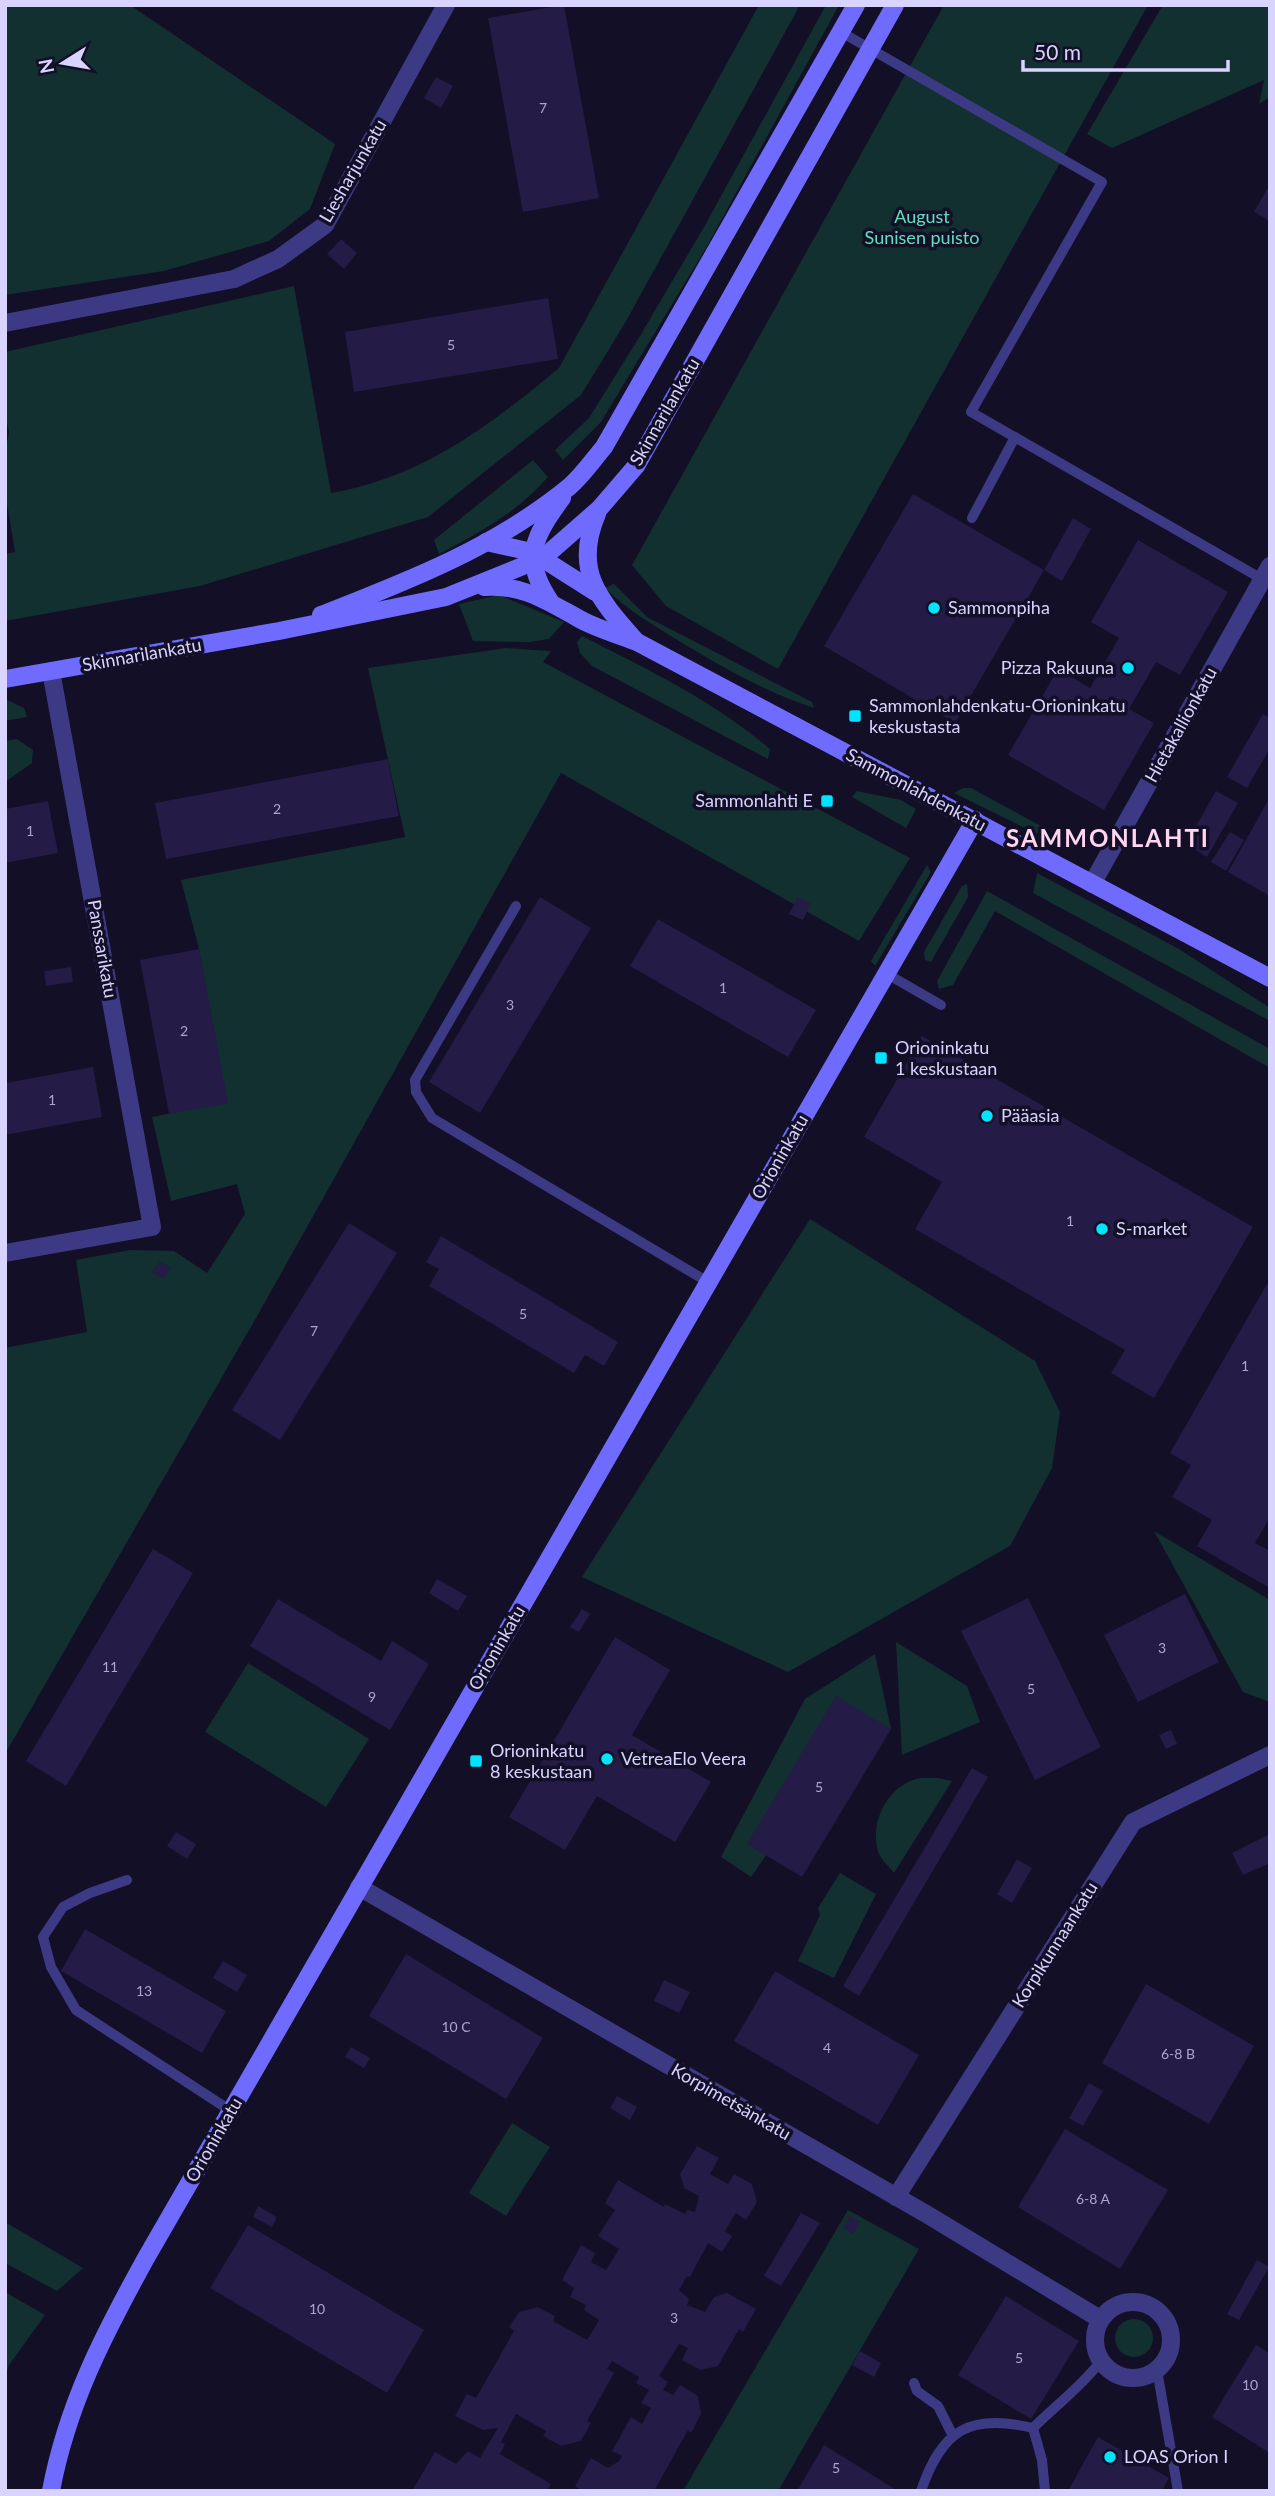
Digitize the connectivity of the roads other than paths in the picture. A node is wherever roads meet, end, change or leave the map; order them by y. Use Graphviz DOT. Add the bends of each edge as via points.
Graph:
graph roads {
  1 [pos="446,5"];
  2 [pos="856,5"];
  3 [pos="895,5"];
  4 [pos="841,32"];
  5 [pos="870,49"];
  6 [pos="5,323"];
  7 [pos="1015,437"];
  8 [pos="570,486"];
  9 [pos="599,509"];
  10 [pos="972,518"];
  11 [pos="486,542"];
  12 [pos="535,558"];
  13 [pos="1267,576"];
  14 [pos="469,588"];
  15 [pos="595,592"];
  16 [pos="550,601"];
  17 [pos="279,631"];
  18 [pos="637,642"];
  19 [pos="51,671"];
  20 [pos="5,679"];
  21 [pos="975,820"];
  22 [pos="1092,884"];
  23 [pos="516,906"];
  24 [pos="887,974"];
  25 [pos="1270,978"];
  26 [pos="941,1005"];
  27 [pos="5,1253"];
  28 [pos="708,1282"];
  29 [pos="1270,1755"];
  30 [pos="127,1881"];
  31 [pos="359,1887"];
  32 [pos="231,2111"];
  33 [pos="897,2197"];
  34 [pos="1100,2319"];
  35 [pos="1101,2361"];
  36 [pos="1157,2370"];
  37 [pos="914,2383"];
  38 [pos="1033,2428"];
  39 [pos="952,2434"];
  40 [pos="56,2488"];
  41 [pos="921,2491"];
  42 [pos="1045,2491"];
  43 [pos="1178,2491"];
  1 -- 6 [label="street, Liesharjunkatu" via="325,225 278,259 234,279"];
  2 -- 4 [label="main road, Skinnarilankatu"];
  3 -- 5 [label="main road, Skinnarilankatu"];
  4 -- 5 [label="lane"];
  4 -- 8 [label="main road, Skinnarilankatu" via="604,447"];
  5 -- 7 [label="lane" via="1102,182 971,412"];
  5 -- 9 [label="main road, Skinnarilankatu" via="636,466"];
  7 -- 10 [label="lane"];
  7 -- 13 [label="lane"];
  8 -- 11 [label="main road, Skinnarilankatu"];
  8 -- 12 [label="main road" via="548,516"];
  9 -- 12 [label="main road, Skinnarilankatu"];
  9 -- 15 [label="main road, Sammonlahdenkatu" via="586,555"];
  11 -- 12 [label="main road, Sammonlahdenkatu"];
  11 -- 17 [label="main road, Skinnarilankatu" via="416,577"];
  12 -- 14 [label="main road, Skinnarilankatu"];
  12 -- 15 [label="main road, Sammonlahdenkatu"];
  12 -- 16 [label="main road" via="537,581"];
  13 -- 22 [label="street, Hietakallionkatu"];
  14 -- 16 [label="main road, Sammonlahdenkatu" via="501,586"];
  14 -- 17 [label="main road, Skinnarilankatu" via="427,603"];
  15 -- 18 [label="main road, Sammonlahdenkatu"];
  16 -- 18 [label="main road, Sammonlahdenkatu" via="577,618"];
  17 -- 19 [label="main road, Skinnarilankatu"];
  18 -- 21 [label="main road, Sammonlahdenkatu"];
  19 -- 20 [label="main road, Skinnarilankatu"];
  19 -- 27 [label="street, Panssarikatu" via="152,1227"];
  21 -- 22 [label="main road, Sammonlahdenkatu"];
  21 -- 24 [label="main road, Orioninkatu"];
  22 -- 25 [label="main road, Sammonlahdenkatu"];
  23 -- 28 [label="lane" via="415,1080 416,1092 432,1118"];
  24 -- 26 [label="lane"];
  24 -- 28 [label="main road, Orioninkatu"];
  28 -- 31 [label="main road, Orioninkatu"];
  29 -- 33 [label="street, Korpikunnaankatu" via="1133,1822"];
  30 -- 32 [label="lane" via="63,1906 43,1937 51,1967 76,2010"];
  31 -- 32 [label="main road, Orioninkatu"];
  31 -- 33 [label="street, Korpimetsänkatu"];
  32 -- 40 [label="main road, Orioninkatu" via="86,2374 62,2438"];
  33 -- 34 [label="street, Korpimetsänkatu"];
  34 -- 35 [label="street" via="1094,2340"];
  34 -- 36 [label="street" via="1108,2310 1131,2301 1163,2316 1171,2340"];
  35 -- 36 [label="street" via="1109,2371 1133,2379"];
  35 -- 38 [label="lane" via="1083,2384"];
  36 -- 43 [label="lane"];
  37 -- 39 [label="lane" via="917,2391 938,2406"];
  38 -- 39 [label="lane" via="1005,2421"];
  38 -- 42 [label="lane"];
  39 -- 41 [label="lane" via="937,2452"];
}
